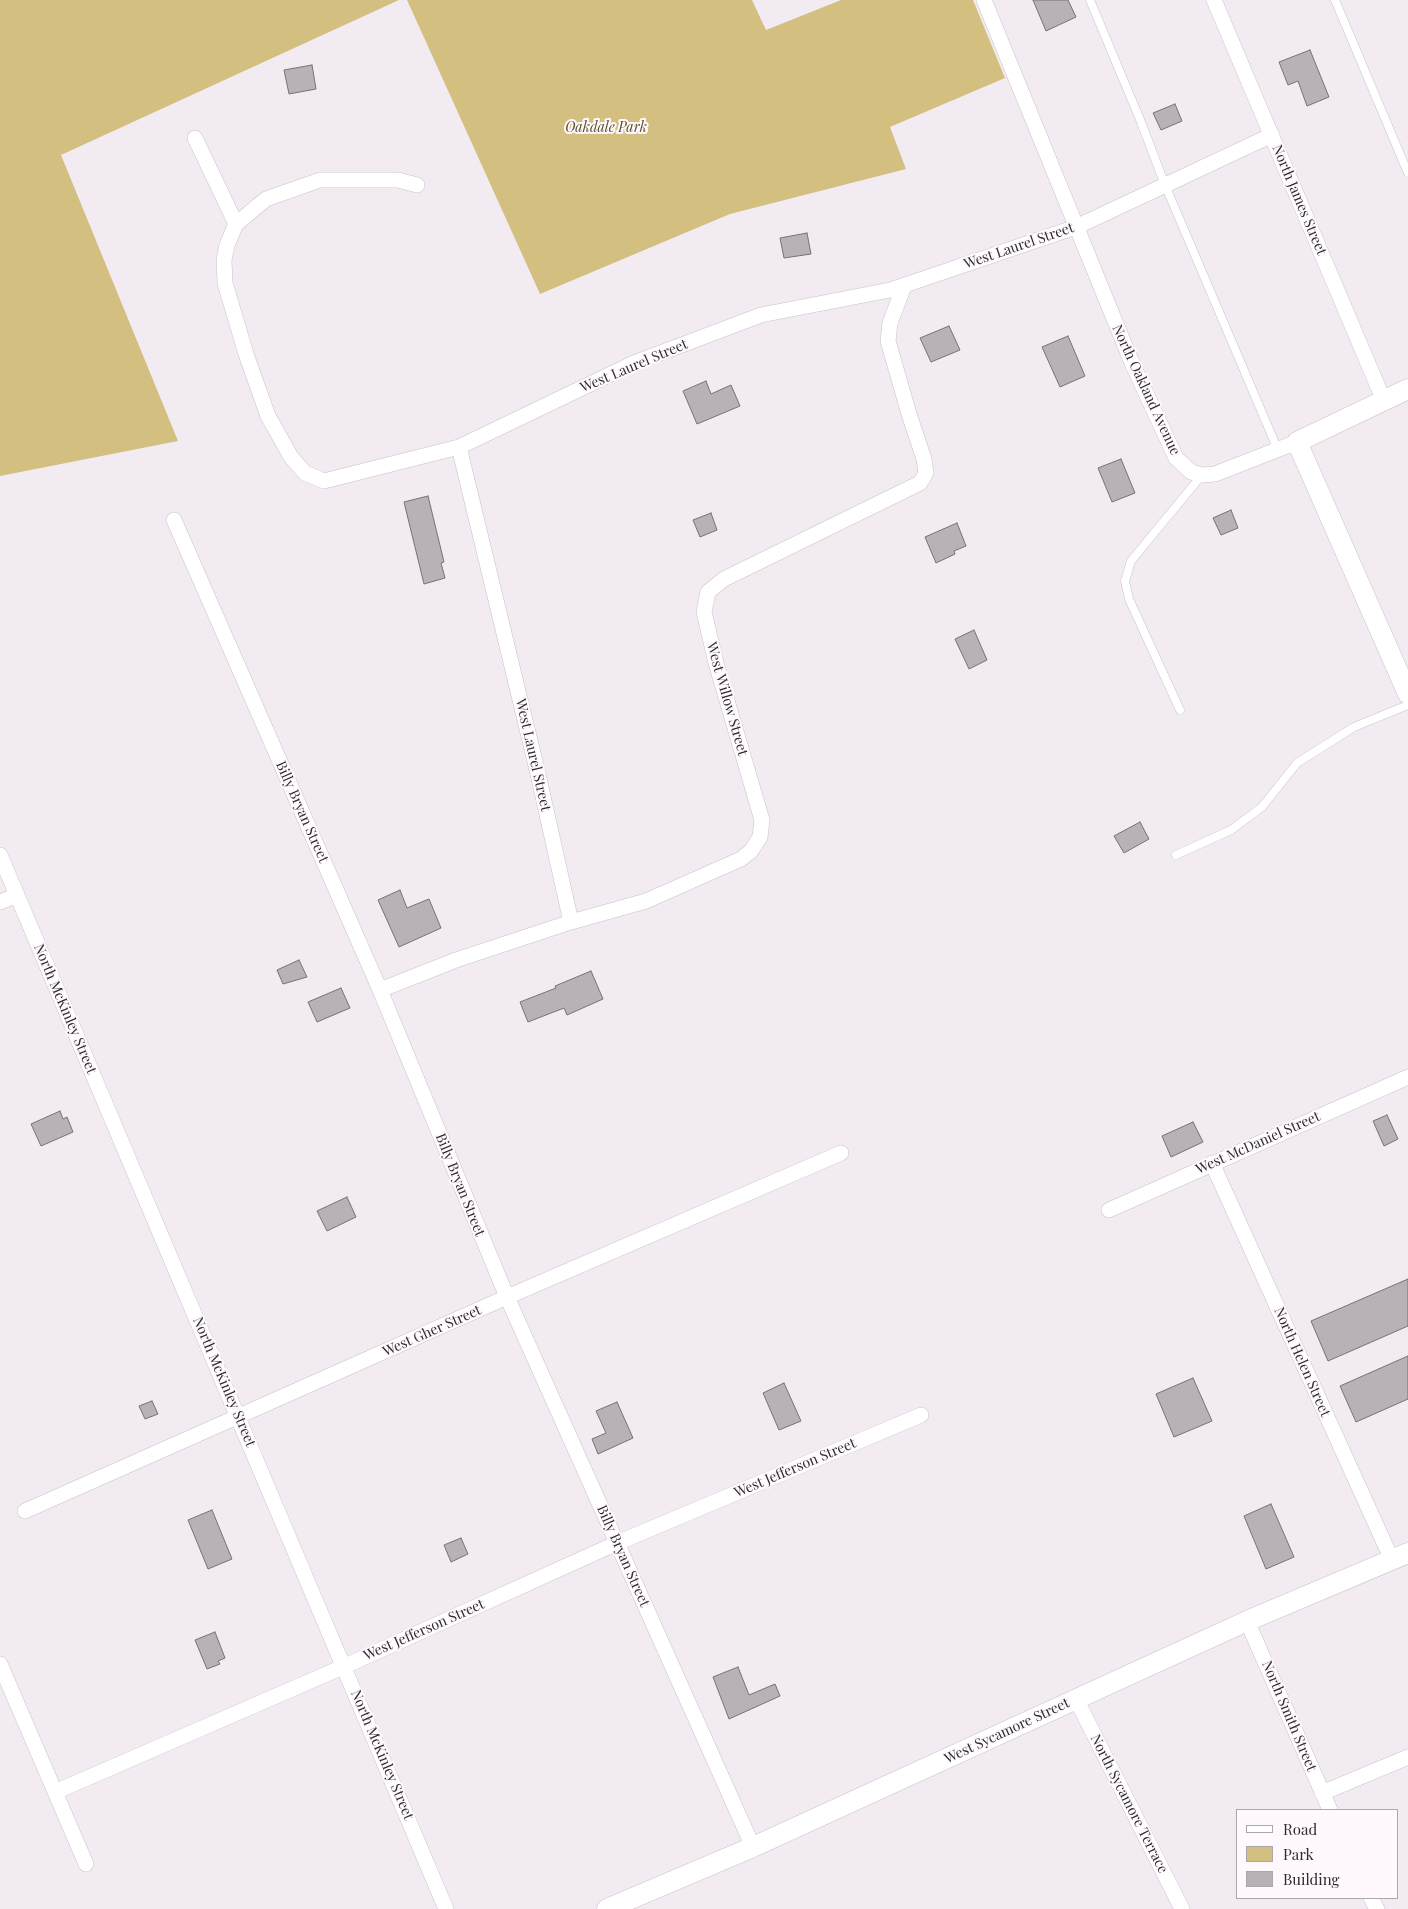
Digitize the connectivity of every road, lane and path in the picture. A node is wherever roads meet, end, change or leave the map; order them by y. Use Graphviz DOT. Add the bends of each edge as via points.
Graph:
graph roads {
  1 [pos="984,0"];
  2 [pos="1090,0"];
  3 [pos="1214,0"];
  4 [pos="1335,0"];
  5 [pos="1272,135"];
  6 [pos="195,138"];
  7 [pos="1408,173"];
  8 [pos="417,185"];
  9 [pos="1165,185"];
  10 [pos="236,224"];
  11 [pos="1076,227"];
  12 [pos="904,286"];
  13 [pos="1408,390"];
  14 [pos="1384,401"];
  15 [pos="1297,442"];
  16 [pos="459,447"];
  17 [pos="1278,450"];
  18 [pos="1202,475"];
  19 [pos="174,520"];
  20 [pos="1408,694"];
  21 [pos="1408,705"];
  22 [pos="1180,710"];
  23 [pos="0,855"];
  24 [pos="1176,855"];
  25 [pos="17,895"];
  26 [pos="0,902"];
  27 [pos="571,922"];
  28 [pos="380,990"];
  29 [pos="1408,1077"];
  30 [pos="841,1153"];
  31 [pos="1212,1163"];
  32 [pos="1109,1210"];
  33 [pos="507,1297"];
  34 [pos="921,1414"];
  35 [pos="239,1418"];
  36 [pos="25,1511"];
  37 [pos="617,1543"];
  38 [pos="1400,1557"];
  39 [pos="1248,1621"];
  40 [pos="0,1664"];
  41 [pos="344,1666"];
  42 [pos="1076,1699"];
  43 [pos="1408,1757"];
  44 [pos="55,1792"];
  45 [pos="1322,1792"];
  46 [pos="1330,1809"];
  47 [pos="753,1847"];
  48 [pos="86,1864"];
  49 [pos="446,1909"];
  50 [pos="607,1909"];
  51 [pos="1182,1909"];
  1 -- 11 [label="street, North Oakland Avenue"];
  2 -- 9 [label="lane"];
  3 -- 5 [label="street, North James Street"];
  4 -- 7 [label="lane"];
  5 -- 9 [label="street, West Laurel Street"];
  5 -- 14 [label="street, North James Street"];
  6 -- 10 [label="street"];
  8 -- 10 [label="street" via="398,180 320,180 266,199"];
  9 -- 11 [label="street, West Laurel Street"];
  9 -- 17 [label="lane"];
  10 -- 16 [label="street" via="224,260 225,283 268,416 305,473 324,481"];
  11 -- 12 [label="street, West Laurel Street"];
  11 -- 18 [label="street, North Oakland Avenue" via="1132,363 1176,458 1191,472"];
  12 -- 16 [label="street, West Laurel Street" via="761,315 634,363"];
  12 -- 27 [label="street, West Willow Street" via="890,323 888,341 924,459 926,473 920,483 724,579 708,592 704,612 762,820 760,837 751,852 741,859 646,901"];
  13 -- 14 [label="street"];
  14 -- 15 [label="street"];
  15 -- 17 [label="street"];
  15 -- 20 [label="street"];
  16 -- 27 [label="street, West Laurel Street"];
  17 -- 18 [label="street" via="1215,474"];
  18 -- 22 [label="lane" via="1131,561 1125,581 1129,599"];
  19 -- 28 [label="street, Billy Bryan Street"];
  21 -- 24 [label="lane" via="1354,727 1297,763 1262,807 1231,830"];
  23 -- 25 [label="street, North McKinley Street"];
  25 -- 26 [label="street"];
  25 -- 35 [label="street, North McKinley Street"];
  27 -- 28 [label="street, West Willow Street" via="450,962"];
  28 -- 33 [label="street, Billy Bryan Street"];
  29 -- 31 [label="street, West McDaniel Street"];
  30 -- 33 [label="street, West Gher Street"];
  31 -- 32 [label="street, West McDaniel Street"];
  31 -- 38 [label="street, North Helen Street"];
  33 -- 35 [label="street, West Gher Street"];
  33 -- 37 [label="street, Billy Bryan Street"];
  34 -- 37 [label="street, West Jefferson Street"];
  35 -- 36 [label="street, West Gher Street"];
  35 -- 41 [label="street, North McKinley Street"];
  37 -- 41 [label="street, West Jefferson Street"];
  37 -- 47 [label="street, Billy Bryan Street"];
  38 -- 39 [label="street, West Sycamore Street"];
  39 -- 42 [label="street, West Sycamore Street"];
  39 -- 45 [label="street, North Smith Street"];
  40 -- 44 [label="street"];
  41 -- 44 [label="street, West Jefferson Street"];
  41 -- 49 [label="street, North McKinley Street"];
  42 -- 47 [label="street, West Sycamore Street"];
  42 -- 51 [label="street, North Sycamore Terrace"];
  43 -- 45 [label="street"];
  44 -- 48 [label="street"];
  45 -- 46 [label="street, North Smith Street"];
  47 -- 50 [label="street, West Sycamore Street"];
}
